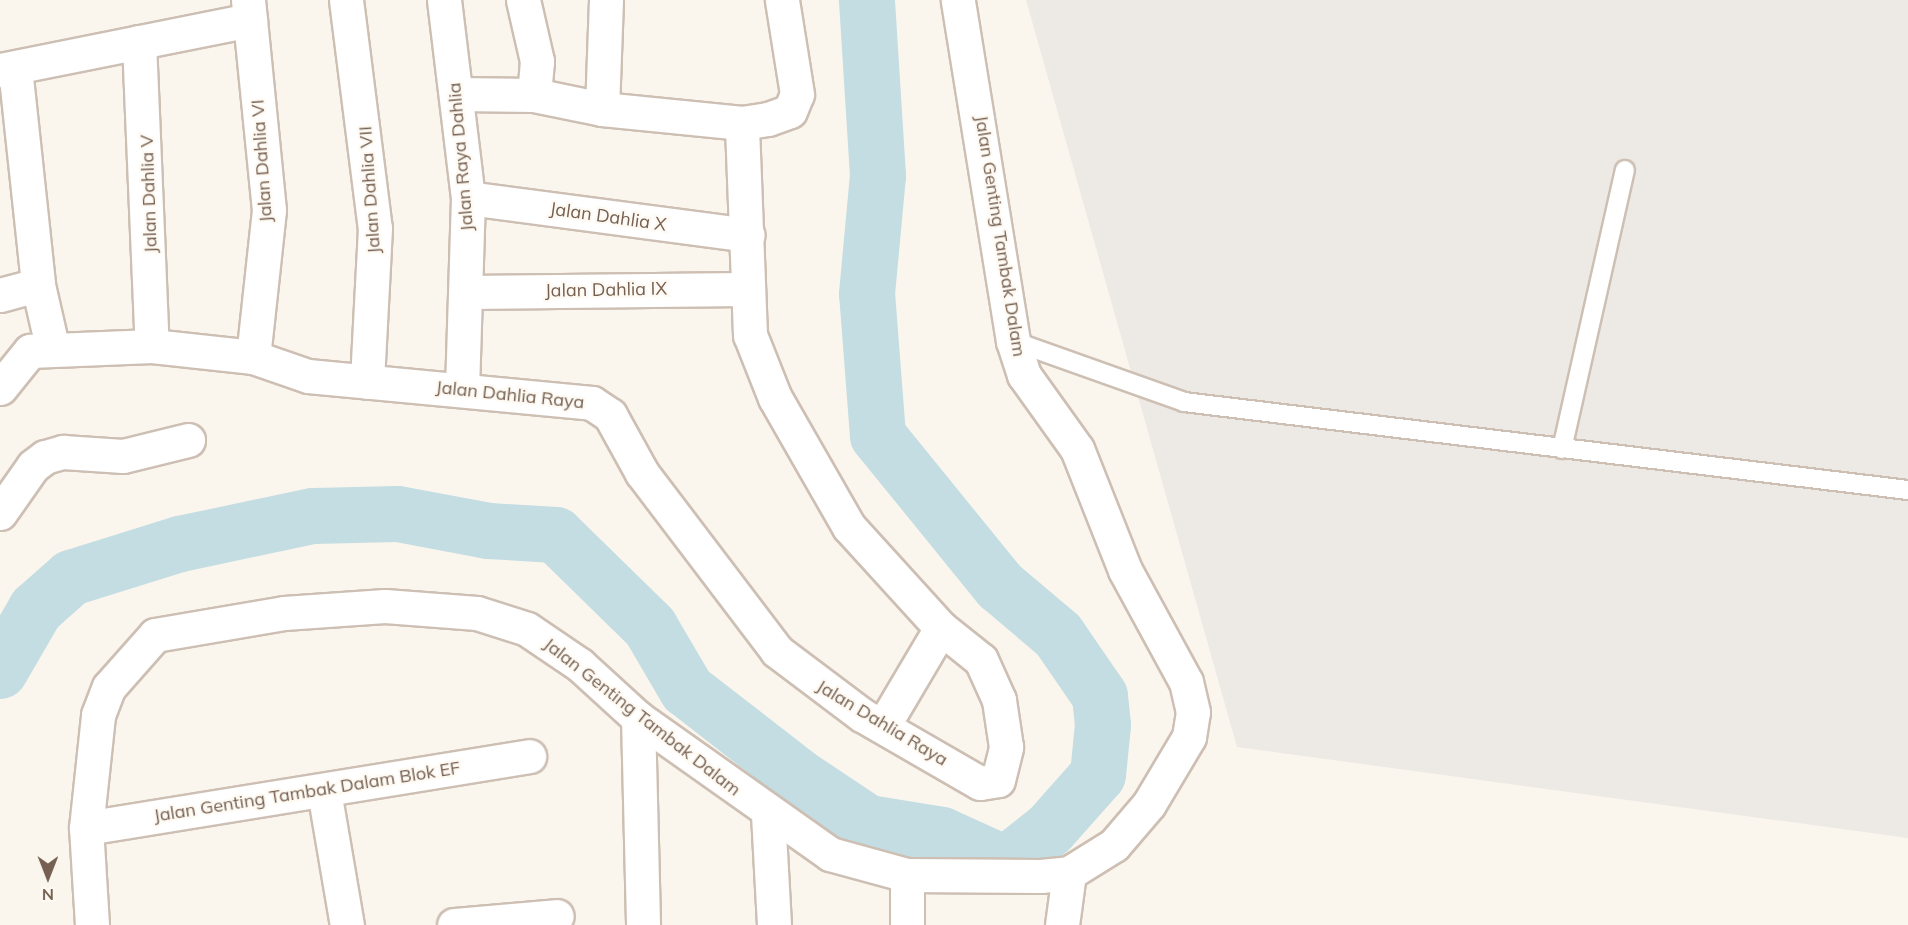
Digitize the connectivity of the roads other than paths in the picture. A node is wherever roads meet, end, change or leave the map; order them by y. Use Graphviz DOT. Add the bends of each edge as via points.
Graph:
graph roads {
  1 [pos="346,0"];
  2 [pos="444,0"];
  3 [pos="523,0"];
  4 [pos="606,0"];
  5 [pos="782,0"];
  6 [pos="958,0"];
  7 [pos="249,10"];
  8 [pos="139,42"];
  9 [pos="8,69"];
  10 [pos="458,94"];
  11 [pos="534,95"];
  12 [pos="602,110"];
  13 [pos="742,123"];
  14 [pos="1625,170"];
  15 [pos="14,189"];
  16 [pos="468,198"];
  17 [pos="748,235"];
  18 [pos="38,285"];
  19 [pos="745,289"];
  20 [pos="467,292"];
  21 [pos="0,295"];
  22 [pos="1013,341"];
  23 [pos="52,346"];
  24 [pos="152,346"];
  25 [pos="253,357"];
  26 [pos="367,382"];
  27 [pos="462,387"];
  28 [pos="0,388"];
  29 [pos="188,441"];
  30 [pos="1562,449"];
  31 [pos="1908,490"];
  32 [pos="0,513"];
  33 [pos="941,628"];
  34 [pos="638,718"];
  35 [pos="883,726"];
  36 [pos="528,756"];
  37 [pos="324,791"];
  38 [pos="768,814"];
  39 [pos="86,828"];
  40 [pos="1070,873"];
  41 [pos="907,874"];
  42 [pos="557,916"];
  43 [pos="92,925"];
  44 [pos="347,925"];
  45 [pos="454,925"];
  46 [pos="643,925"];
  47 [pos="774,925"];
  48 [pos="907,925"];
  49 [pos="1062,925"];
  1 -- 26 [label="street, Jalan Dahlia VII" via="375,228"];
  2 -- 10 [label="street, Jalan Raya Dahlia"];
  3 -- 11 [label="street" via="537,61"];
  4 -- 12 [label="street"];
  5 -- 13 [label="street" via="797,94 790,111"];
  6 -- 22 [label="street, Jalan Genting Tambak Dalam"];
  7 -- 8 [label="street"];
  7 -- 25 [label="street, Jalan Dahlia VI" via="269,210"];
  8 -- 9 [label="street"];
  8 -- 24 [label="street, Jalan Dahlia V"];
  9 -- 15 [label="street"];
  10 -- 11 [label="street"];
  10 -- 16 [label="street, Jalan Raya Dahlia"];
  11 -- 12 [label="street"];
  12 -- 13 [label="street"];
  13 -- 17 [label="street, Jalan Dahlia Raya"];
  14 -- 30 [label="lane"];
  15 -- 18 [label="street"];
  16 -- 17 [label="street, Jalan Dahlia X"];
  16 -- 20 [label="street, Jalan Raya Dahlia"];
  17 -- 19 [label="street, Jalan Dahlia Raya"];
  18 -- 21 [label="street"];
  18 -- 23 [label="street"];
  19 -- 20 [label="street, Jalan Dahlia IX"];
  19 -- 33 [label="street, Jalan Dahlia Raya" via="750,335 776,398 838,507"];
  20 -- 27 [label="street, Jalan Raya Dahlia"];
  22 -- 30 [label="lane" via="1184,402"];
  22 -- 40 [label="street, Jalan Genting Tambak Dalam" via="1024,375 1077,449 1125,570 1186,682 1193,712 1189,737 1149,804 1114,845"];
  23 -- 24 [label="street, Jalan Dahlia Raya"];
  23 -- 28 [label="street, Jalan Dahlia Raya" via="30,351"];
  24 -- 25 [label="street, Jalan Dahlia Raya"];
  25 -- 26 [label="street, Jalan Dahlia Raya" via="308,376"];
  26 -- 27 [label="street, Jalan Dahlia Raya"];
  27 -- 35 [label="street, Jalan Dahlia Raya" via="592,403 610,415 642,474 777,651 816,685"];
  29 -- 32 [label="street" via="123,456 63,452 45,457 33,466"];
  30 -- 31 [label="lane"];
  33 -- 35 [label="street"];
  33 -- 35 [label="street, Jalan Dahlia Raya" via="981,660 999,700 1006,747 998,780 980,783"];
  34 -- 38 [label="street, Jalan Genting Tambak Dalam"];
  34 -- 39 [label="street, Jalan Genting Tambak Dalam" via="580,665 527,629 477,613 385,606 295,612 155,635 126,662 109,687 98,715"];
  34 -- 46 [label="street"];
  36 -- 37 [label="street, Jalan Genting Tambak Dalam Blok EF"];
  37 -- 39 [label="street, Jalan Genting Tambak Dalam Blok EF"];
  37 -- 44 [label="street"];
  38 -- 41 [label="street, Jalan Genting Tambak Dalam" via="830,854"];
  38 -- 47 [label="street"];
  39 -- 43 [label="street, Jalan Genting Tambak Dalam"];
  40 -- 41 [label="street, Jalan Genting Tambak Dalam"];
  40 -- 49 [label="street"];
  41 -- 48 [label="street"];
  42 -- 45 [label="street"];
}
